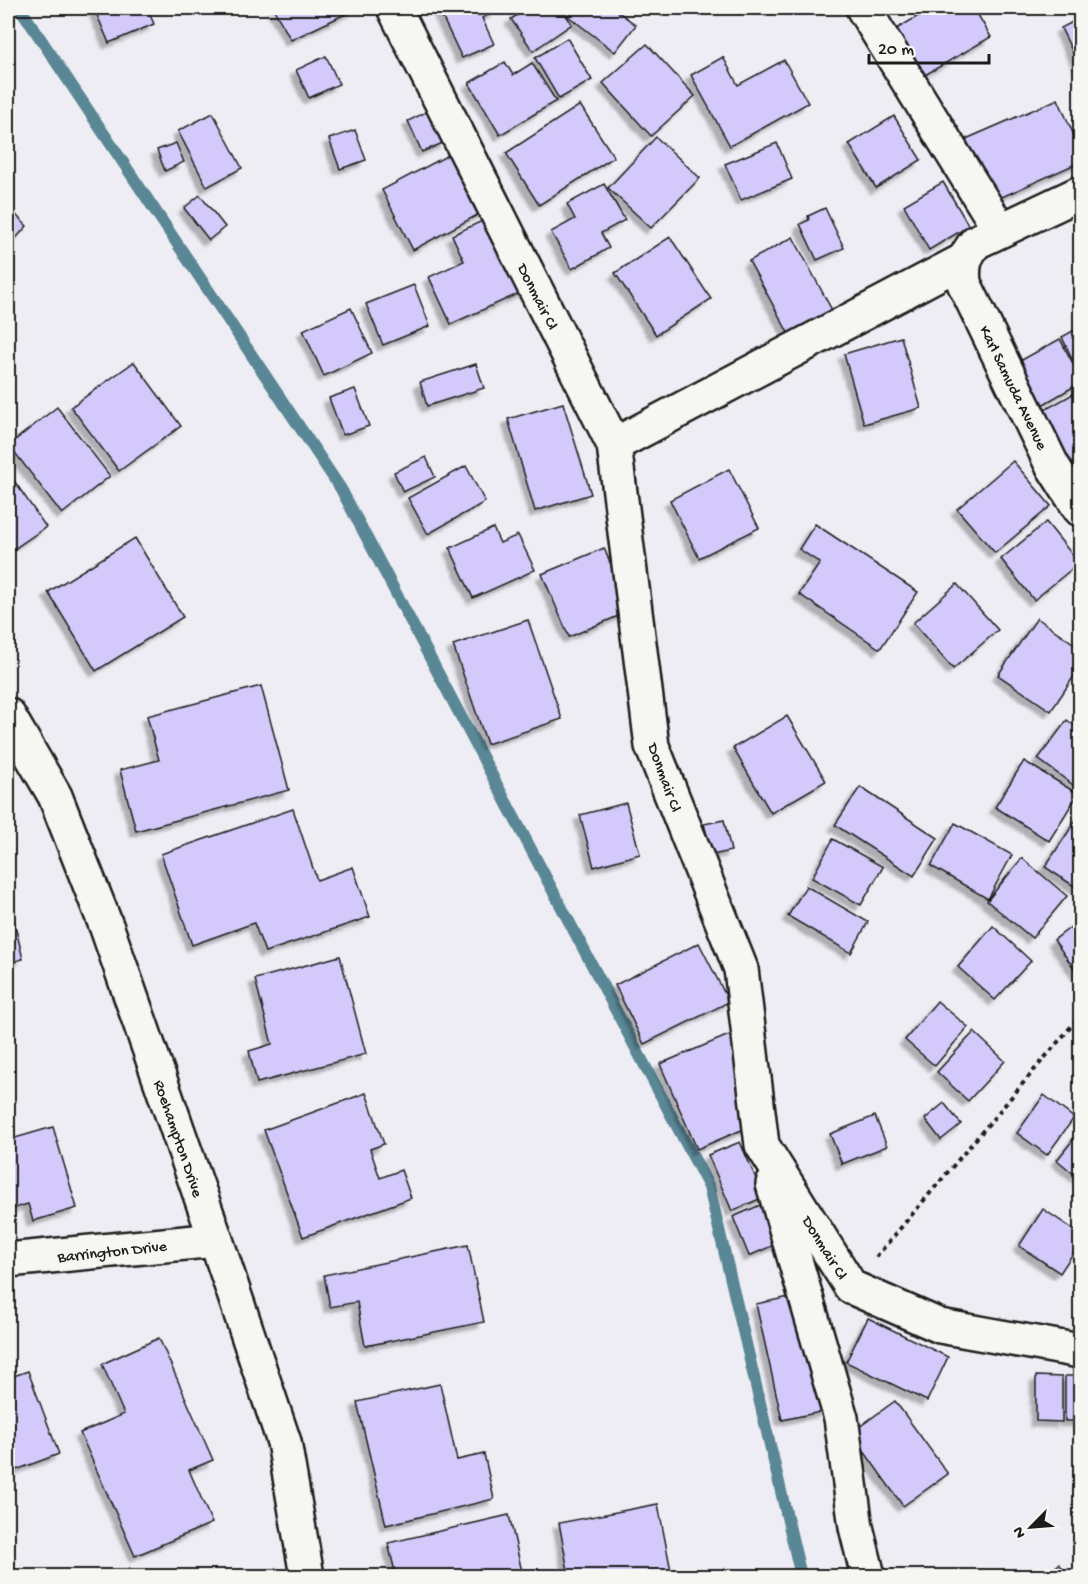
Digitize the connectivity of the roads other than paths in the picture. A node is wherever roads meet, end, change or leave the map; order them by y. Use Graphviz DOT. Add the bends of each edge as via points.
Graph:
graph roads {
  1 [pos="394,8"];
  2 [pos="863,8"];
  3 [pos="1080,193"];
  4 [pos="1000,230"];
  5 [pos="964,260"];
  6 [pos="614,445"];
  7 [pos="1080,508"];
  8 [pos="8,715"];
  9 [pos="762,1145"];
  10 [pos="216,1240"];
  11 [pos="8,1260"];
  12 [pos="1080,1351"];
  13 [pos="307,1576"];
  14 [pos="868,1576"];
  1 -- 6 [label="street, Donmair Cl"];
  2 -- 4 [label="street"];
  3 -- 4 [label="street"];
  4 -- 5 [label="street" via="976,242"];
  5 -- 6 [label="street"];
  5 -- 7 [label="street, Karl Samuda Avenue" via="964,283 1052,465"];
  6 -- 9 [label="street, Donmair Cl" via="652,746 741,969"];
  8 -- 10 [label="street, Roehampton Drive" via="64,818 107,928"];
  9 -- 12 [label="street, Donmair Cl" via="851,1287 940,1326"];
  9 -- 14 [label="street" via="842,1418 856,1527"];
  10 -- 11 [label="street, Barrington Drive"];
  10 -- 13 [label="street, Roehampton Drive" via="284,1442"];
}
